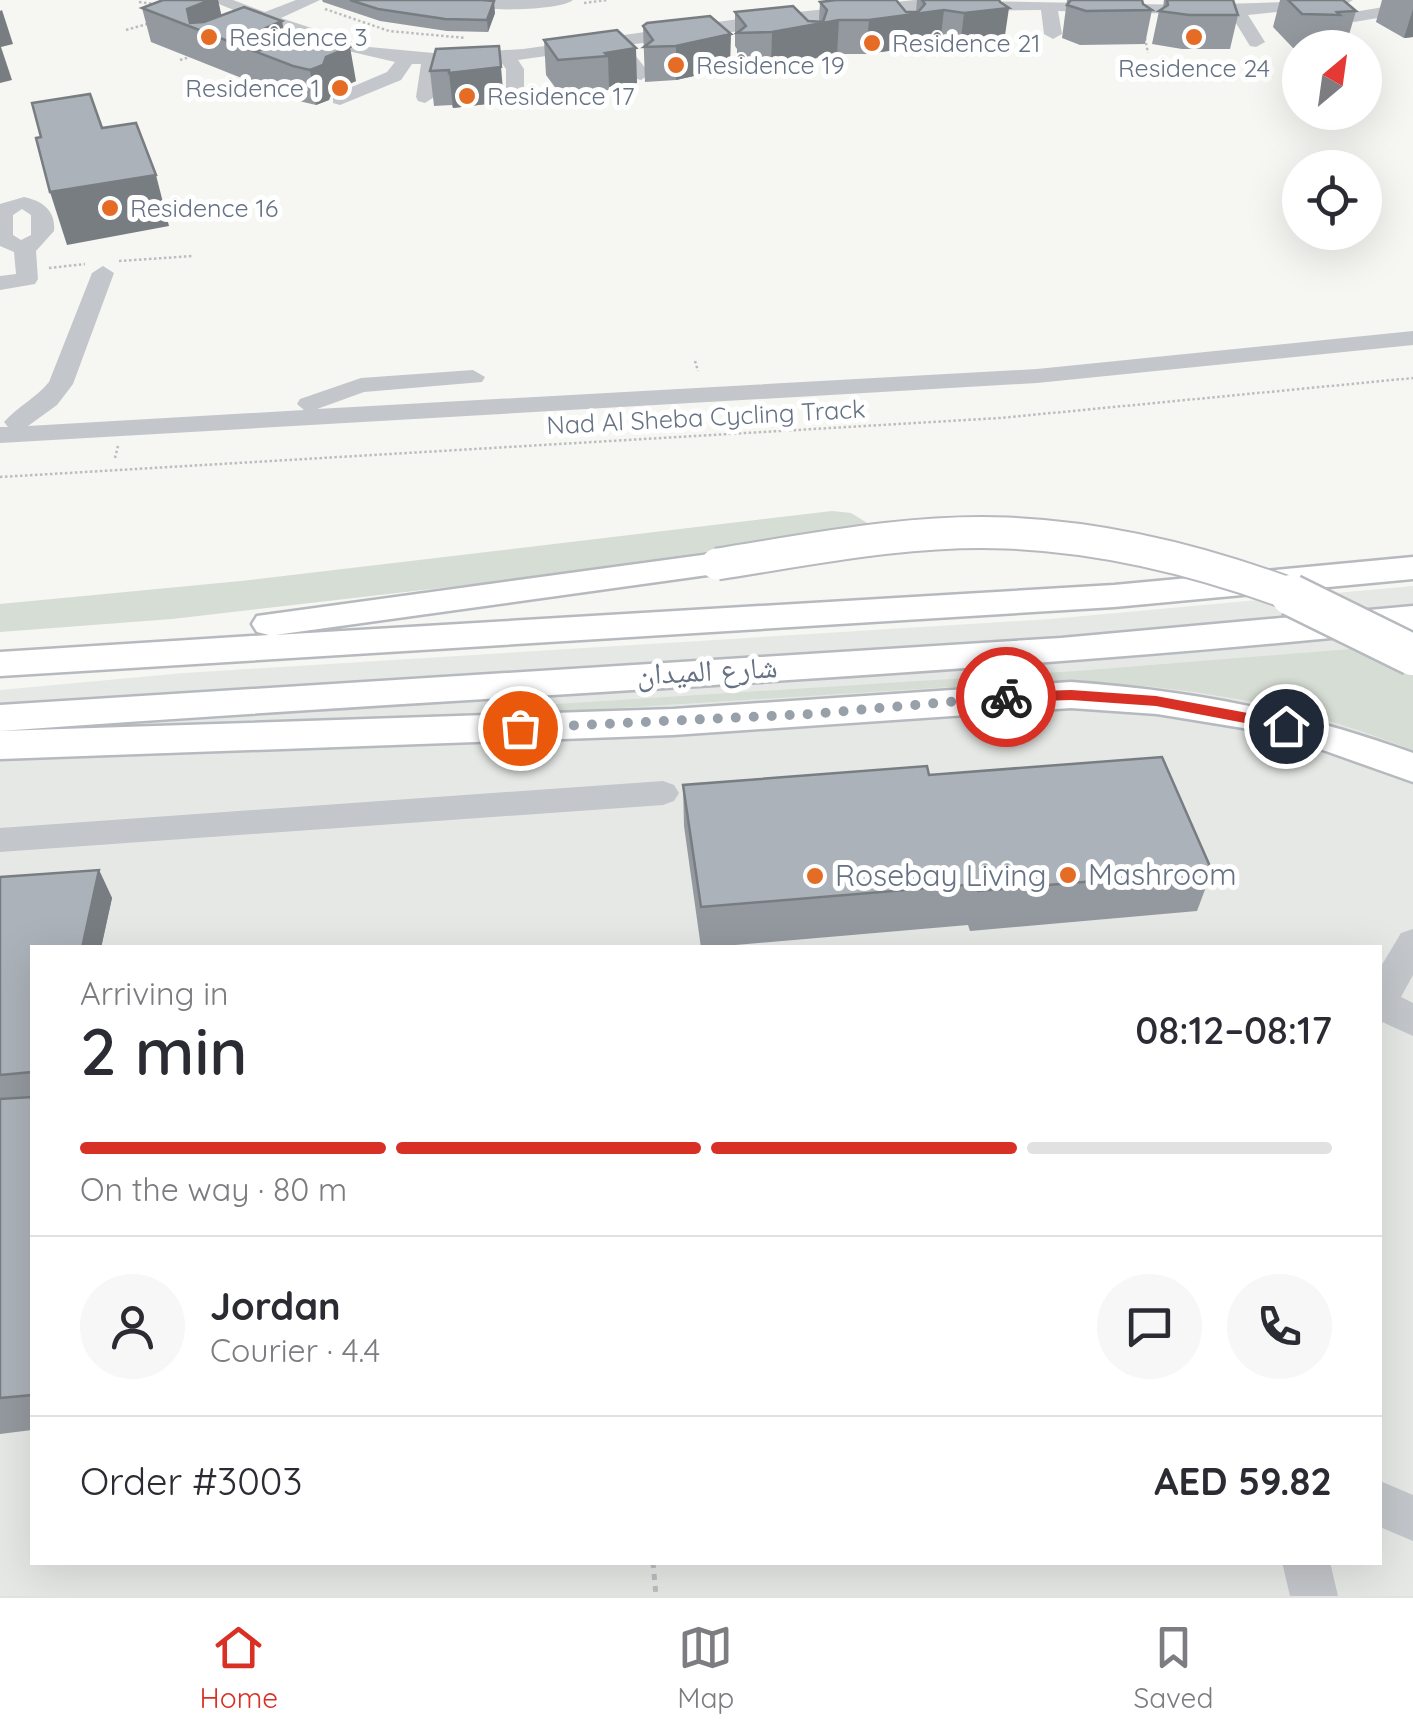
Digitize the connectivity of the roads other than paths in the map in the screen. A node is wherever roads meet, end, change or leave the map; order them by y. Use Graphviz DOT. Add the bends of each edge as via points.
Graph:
graph roads {
  1 [pos="284,0"];
  2 [pos="448,0"];
  3 [pos="564,0"];
  4 [pos="1337,1"];
  5 [pos="311,2"];
  6 [pos="996,2"];
  7 [pos="215,3"];
  8 [pos="1412,3"];
  9 [pos="1354,18"];
  10 [pos="269,19"];
  11 [pos="1372,30"];
  12 [pos="247,35"];
  13 [pos="408,58"];
  14 [pos="430,60"];
  15 [pos="520,72"];
  16 [pos="344,74"];
  17 [pos="374,85"];
  18 [pos="340,99"];
  19 [pos="24,246"];
  20 [pos="103,273"];
  21 [pos="0,282"];
  22 [pos="1413,326"];
  23 [pos="1413,338"];
  24 [pos="473,377"];
  25 [pos="309,404"];
  26 [pos="6,427"];
  27 [pos="1413,544"];
  28 [pos="1413,568"];
  29 [pos="1309,580"];
  30 [pos="1413,618"];
  31 [pos="1413,655"];
  32 [pos="0,656"];
  33 [pos="0,664"];
  34 [pos="0,718"];
  35 [pos="0,746"];
  36 [pos="1413,768"];
  37 [pos="663,793"];
  38 [pos="0,840"];
  39 [pos="1413,944"];
  40 [pos="1382,998"];
  41 [pos="1382,1003"];
  42 [pos="1413,1021"];
  43 [pos="1382,1505"];
  44 [pos="1413,1518"];
  1 -- 10 [label="street"];
  2 -- 3 [label="street"];
  4 -- 6 [label="street" via="1238,25 1136,6 1047,24"];
  4 -- 9 [label="street"];
  5 -- 10 [label="street"];
  6 -- 15 [label="street" via="887,7 898,22 818,30 807,15 786,18 800,32 719,43 701,30 708,45"];
  7 -- 10 [label="street"];
  8 -- 9 [label="street"];
  9 -- 11 [label="street"];
  10 -- 12 [label="street"];
  10 -- 13 [label="street" via="330,52"];
  13 -- 14 [label="street"];
  13 -- 17 [label="street" via="398,73"];
  14 -- 15 [label="street"];
  14 -- 15 [label="street" via="426,89"];
  16 -- 17 [label="street"];
  17 -- 18 [label="street"];
  19 -- 21 [label="street" via="27,280"];
  20 -- 26 [label="street" via="58,391"];
  22 -- 25 [label="street" via="1022,363"];
  23 -- 26 [label="street" via="1037,376"];
  24 -- 25 [label="street" via="361,385"];
  25 -- 26 [label="street"];
  27 -- 29 [label="main road" via="1350,560"];
  28 -- 29 [label="main road, شارع الميدان"];
  29 -- 33 [label="main road, شارع الميدان"];
  30 -- 34 [label="main road, شارع الميدان" via="1073,650"];
  31 -- 32 [label="main road, bridge" via="1248,578 1158,552 1015,533 944,534"];
  35 -- 36 [label="main road" via="654,722 1071,695 1243,715"];
  37 -- 38 [label="street"];
  39 -- 40 [label="street"];
  41 -- 42 [label="street"];
  43 -- 44 [label="street"];
}
